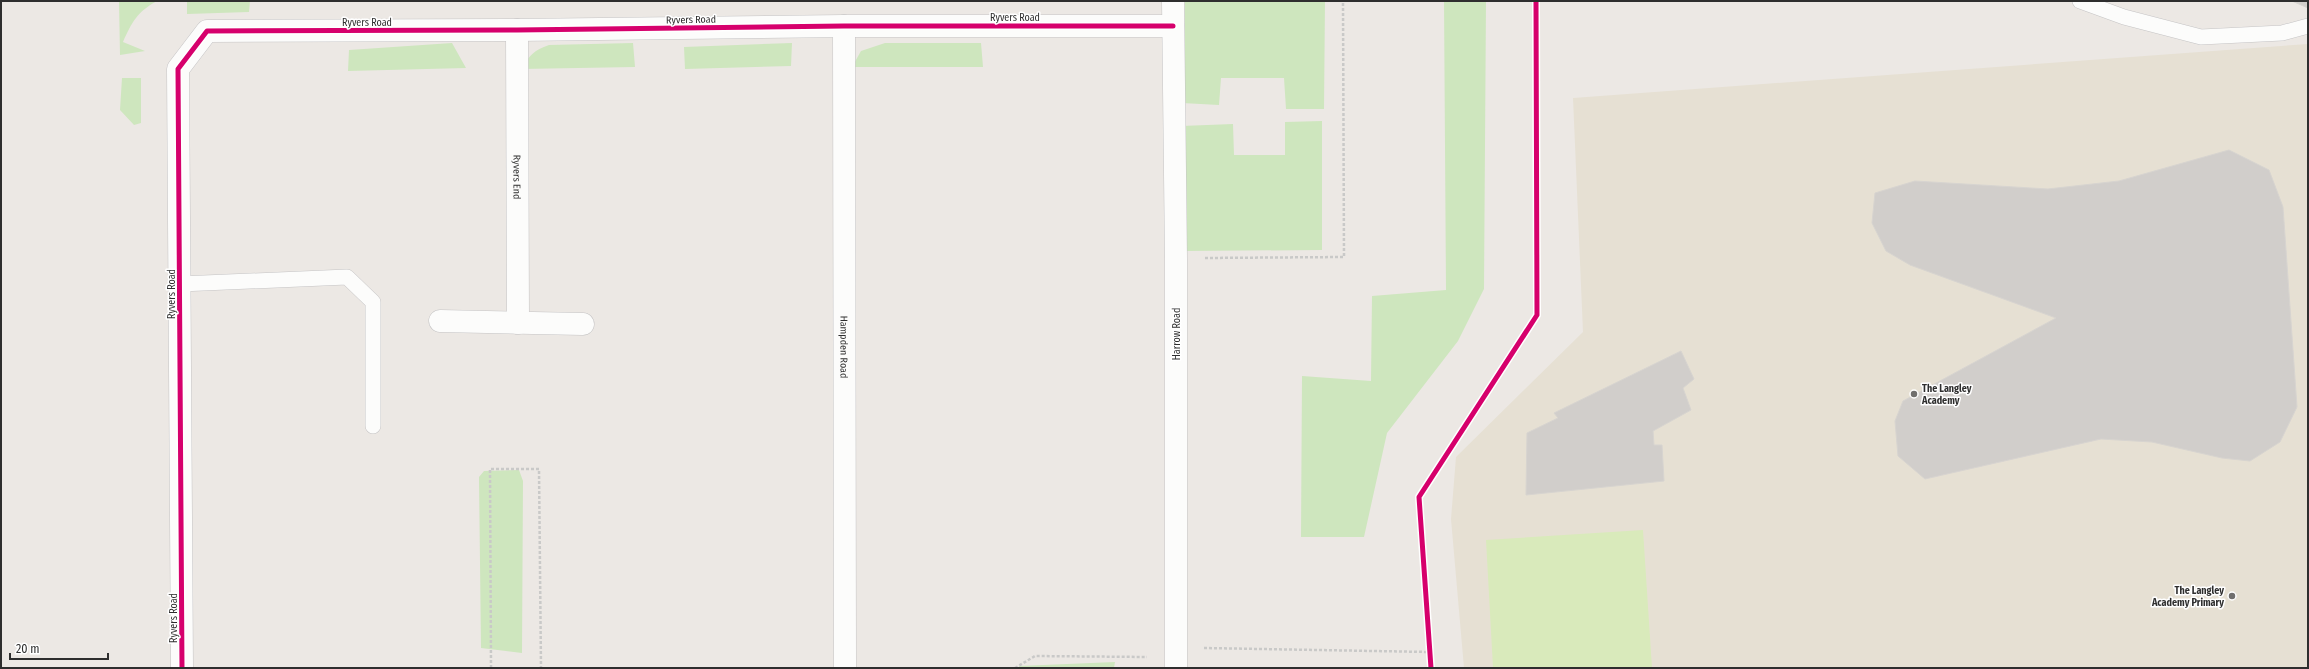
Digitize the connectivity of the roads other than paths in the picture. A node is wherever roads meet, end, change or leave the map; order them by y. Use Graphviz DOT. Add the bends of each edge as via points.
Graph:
graph roads {
  1 [pos="1173,1"];
  2 [pos="2080,1"];
  3 [pos="844,26"];
  4 [pos="1173,26"];
  5 [pos="2308,26"];
  6 [pos="517,30"];
  7 [pos="180,284"];
  8 [pos="440,321"];
  9 [pos="518,323"];
  10 [pos="583,324"];
  11 [pos="373,426"];
  12 [pos="1176,658"];
  13 [pos="182,668"];
  14 [pos="845,668"];
  1 -- 4 [label="street, Harrow Road"];
  2 -- 5 [label="lane" via="2124,17 2201,37 2282,33"];
  3 -- 4 [label="street, Ryvers Road"];
  3 -- 6 [label="street, Ryvers Road"];
  3 -- 14 [label="street, Hampden Road"];
  4 -- 12 [label="street, Harrow Road"];
  6 -- 7 [label="street, Ryvers Road" via="207,31 178,69"];
  6 -- 9 [label="street, Ryvers End"];
  7 -- 11 [label="lane" via="347,278 373,302"];
  7 -- 13 [label="street, Ryvers Road"];
  8 -- 9 [label="street"];
  9 -- 10 [label="street"];
}
